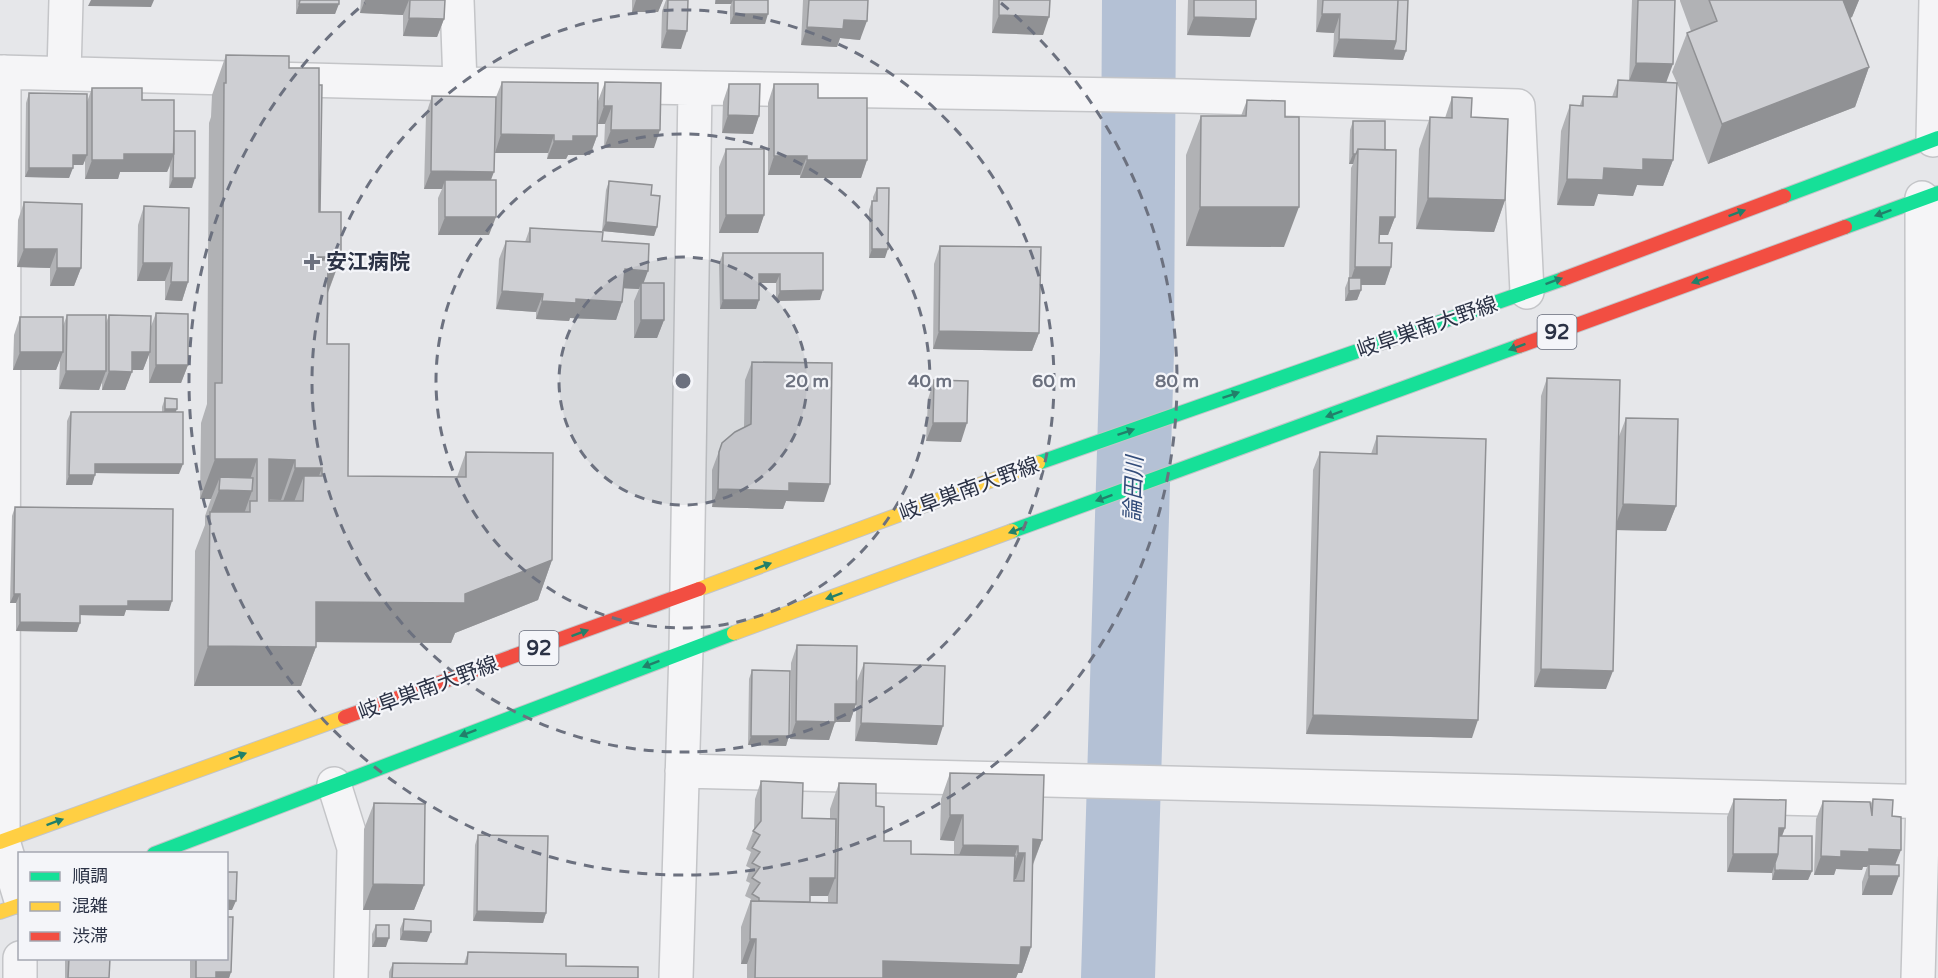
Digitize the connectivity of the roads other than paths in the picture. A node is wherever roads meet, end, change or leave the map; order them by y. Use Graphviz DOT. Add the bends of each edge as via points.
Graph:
graph roads {
  1 [pos="66,0"];
  2 [pos="457,0"];
  3 [pos="1936,0"];
  4 [pos="2,72"];
  5 [pos="64,73"];
  6 [pos="460,84"];
  7 [pos="695,88"];
  8 [pos="1935,139"];
  9 [pos="1930,196"];
  10 [pos="1527,292"];
  11 [pos="686,594"];
  12 [pos="686,650"];
  13 [pos="682,771"];
  14 [pos="334,784"];
  15 [pos="1931,802"];
  16 [pos="2,842"];
  17 [pos="159,852"];
  18 [pos="18,891"];
  19 [pos="18,906"];
  20 [pos="0,912"];
  21 [pos="20,960"];
  22 [pos="20,978"];
  23 [pos="351,978"];
  24 [pos="676,978"];
  25 [pos="1918,978"];
  1 -- 5 [label="street"];
  2 -- 6 [label="street"];
  3 -- 8 [label="street"];
  4 -- 5 [label="street"];
  4 -- 16 [label="street"];
  5 -- 6 [label="street"];
  6 -- 7 [label="street"];
  7 -- 10 [label="street" via="1518,106"];
  7 -- 11 [label="street"];
  10 -- 8 [label="main road, 岐阜巣南大野線 / 92, one-way"];
  9 -- 12 [label="main road, 92, one-way"];
  9 -- 15 [label="street"];
  11 -- 10 [label="main road, 岐阜巣南大野線 / 92, one-way" via="1076,449"];
  11 -- 12 [label="street"];
  16 -- 11 [label="main road, 岐阜巣南大野線 / 92, one-way"];
  12 -- 13 [label="street"];
  12 -- 14 [label="main road, 92, one-way"];
  13 -- 15 [label="street"];
  13 -- 24 [label="street"];
  14 -- 17 [label="main road, 92"];
  14 -- 23 [label="street" via="354,848"];
  15 -- 25 [label="street"];
  16 -- 18 [label="street"];
  19 -- 20 [label="main road"];
  21 -- 22 [label="street"];
}
